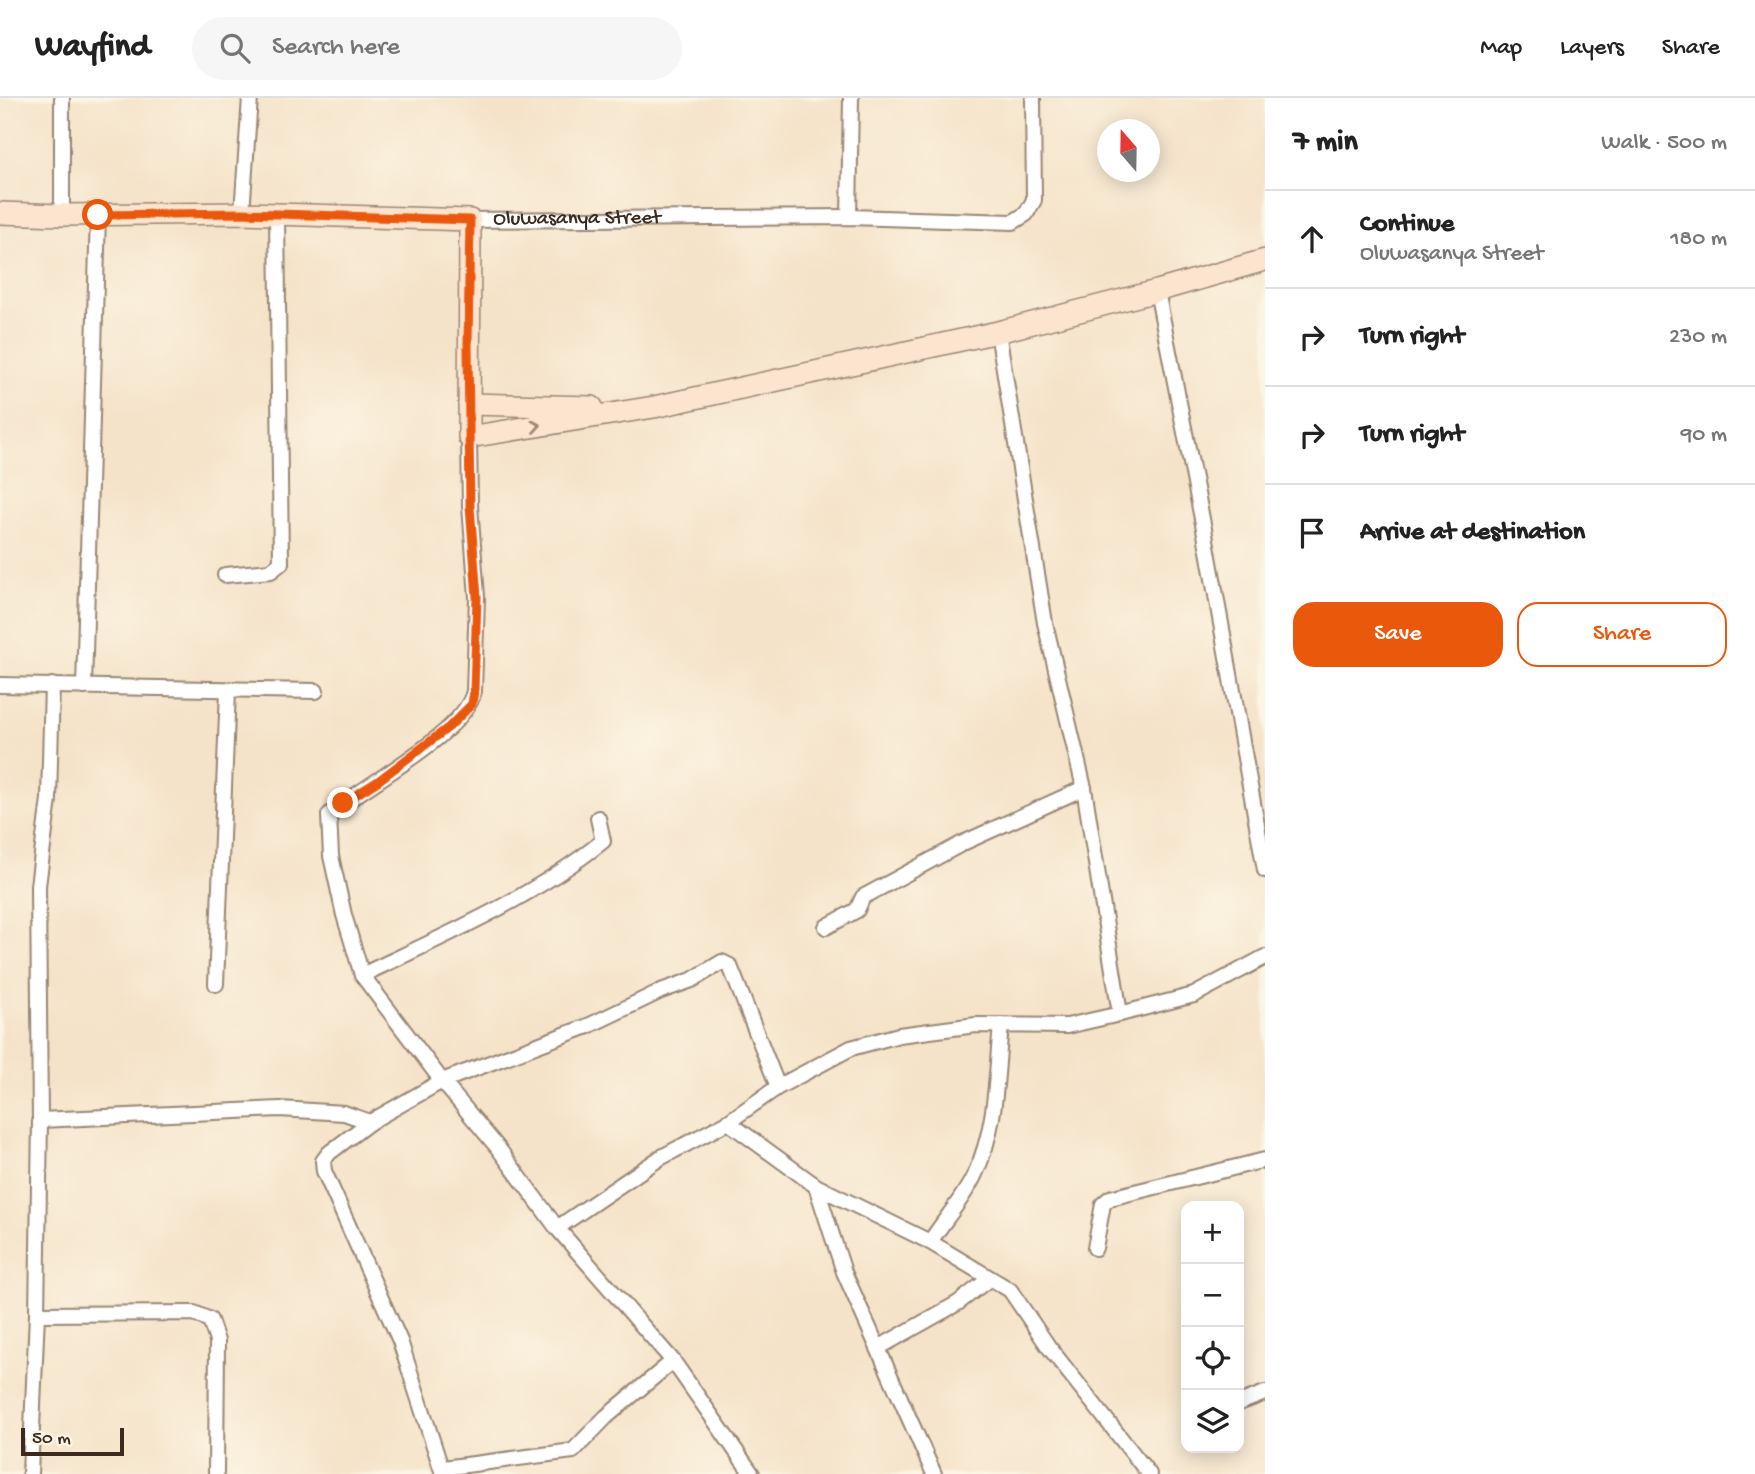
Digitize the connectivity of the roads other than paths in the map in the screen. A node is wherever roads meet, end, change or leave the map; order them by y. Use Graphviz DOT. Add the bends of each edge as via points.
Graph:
graph roads {
  1 [pos="62,98"];
  2 [pos="250,98"];
  3 [pos="851,98"];
  4 [pos="1033,98"];
  5 [pos="0,213"];
  6 [pos="242,213"];
  7 [pos="62,215"];
  8 [pos="98,215"];
  9 [pos="277,216"];
  10 [pos="849,217"];
  11 [pos="470,220"];
  12 [pos="1265,251"];
  13 [pos="1265,260"];
  14 [pos="1157,291"];
  15 [pos="998,332"];
  16 [pos="469,404"];
  17 [pos="469,437"];
  18 [pos="225,575"];
  19 [pos="0,685"];
  20 [pos="52,685"];
  21 [pos="84,687"];
  22 [pos="228,690"];
  23 [pos="316,691"];
  24 [pos="1084,788"];
  25 [pos="598,818"];
  26 [pos="1265,870"];
  27 [pos="826,927"];
  28 [pos="1265,957"];
  29 [pos="362,975"];
  30 [pos="216,984"];
  31 [pos="1120,1014"];
  32 [pos="1001,1025"];
  33 [pos="442,1081"];
  34 [pos="778,1087"];
  35 [pos="40,1120"];
  36 [pos="370,1122"];
  37 [pos="728,1122"];
  38 [pos="1265,1160"];
  39 [pos="816,1186"];
  40 [pos="557,1228"];
  41 [pos="930,1242"];
  42 [pos="1095,1248"];
  43 [pos="989,1279"];
  44 [pos="37,1314"];
  45 [pos="878,1348"];
  46 [pos="673,1361"];
  47 [pos="1265,1393"];
  48 [pos="1244,1401"];
  49 [pos="443,1471"];
  50 [pos="30,1474"];
  51 [pos="215,1474"];
  52 [pos="752,1474"];
  53 [pos="934,1474"];
  54 [pos="1149,1474"];
  1 -- 7 [label="street"];
  2 -- 6 [label="street"];
  3 -- 10 [label="street"];
  4 -- 10 [label="street, Oluwasanya Street" via="1034,200 1026,214 1013,222"];
  5 -- 7 [label="street, Oluwasanya Street"];
  6 -- 8 [label="street, Oluwasanya Street"];
  6 -- 9 [label="street, Oluwasanya Street"];
  7 -- 8 [label="street, Oluwasanya Street"];
  8 -- 21 [label="street"];
  9 -- 11 [label="street, Oluwasanya Street"];
  9 -- 18 [label="street" via="281,563 271,571"];
  10 -- 11 [label="street, Oluwasanya Street"];
  11 -- 16 [label="street"];
  12 -- 16 [label="street" via="990,325 652,399 598,408"];
  13 -- 14 [label="street"];
  14 -- 15 [label="street"];
  14 -- 26 [label="street"];
  17 -- 15 [label="street, one-way" via="654,407"];
  15 -- 24 [label="street" via="1045,623"];
  16 -- 17 [label="street"];
  17 -- 29 [label="street" via="477,597 472,704 414,756 329,815 331,856"];
  19 -- 20 [label="street"];
  20 -- 21 [label="street"];
  20 -- 35 [label="street" via="49,799 38,886"];
  21 -- 22 [label="street"];
  22 -- 23 [label="street"];
  22 -- 30 [label="street"];
  24 -- 27 [label="street" via="951,849 863,897 857,910"];
  24 -- 31 [label="street"];
  25 -- 29 [label="street" via="603,841 590,851 461,928"];
  28 -- 31 [label="street" via="1194,995"];
  29 -- 33 [label="street"];
  31 -- 32 [label="street" via="1067,1026"];
  32 -- 34 [label="street" via="899,1035 851,1048"];
  32 -- 41 [label="street" via="994,1116 987,1140 975,1176"];
  33 -- 34 [label="street" via="587,1026 722,962 730,966"];
  33 -- 36 [label="street"];
  33 -- 40 [label="street"];
  34 -- 37 [label="street"];
  35 -- 36 [label="street" via="280,1109 344,1113"];
  35 -- 44 [label="street"];
  36 -- 49 [label="street" via="329,1153 323,1161 324,1171 400,1341"];
  37 -- 39 [label="street"];
  37 -- 40 [label="street" via="660,1158"];
  38 -- 42 [label="street" via="1110,1198 1103,1204"];
  39 -- 41 [label="street"];
  39 -- 45 [label="street" via="844,1272"];
  40 -- 46 [label="street"];
  41 -- 43 [label="street"];
  43 -- 45 [label="street" via="958,1303"];
  43 -- 54 [label="street" via="1010,1290"];
  44 -- 50 [label="street"];
  44 -- 51 [label="street" via="194,1313 210,1320 217,1342"];
  45 -- 53 [label="street"];
  46 -- 49 [label="street" via="573,1451"];
  46 -- 52 [label="street"];
  47 -- 48 [label="street"];
}
